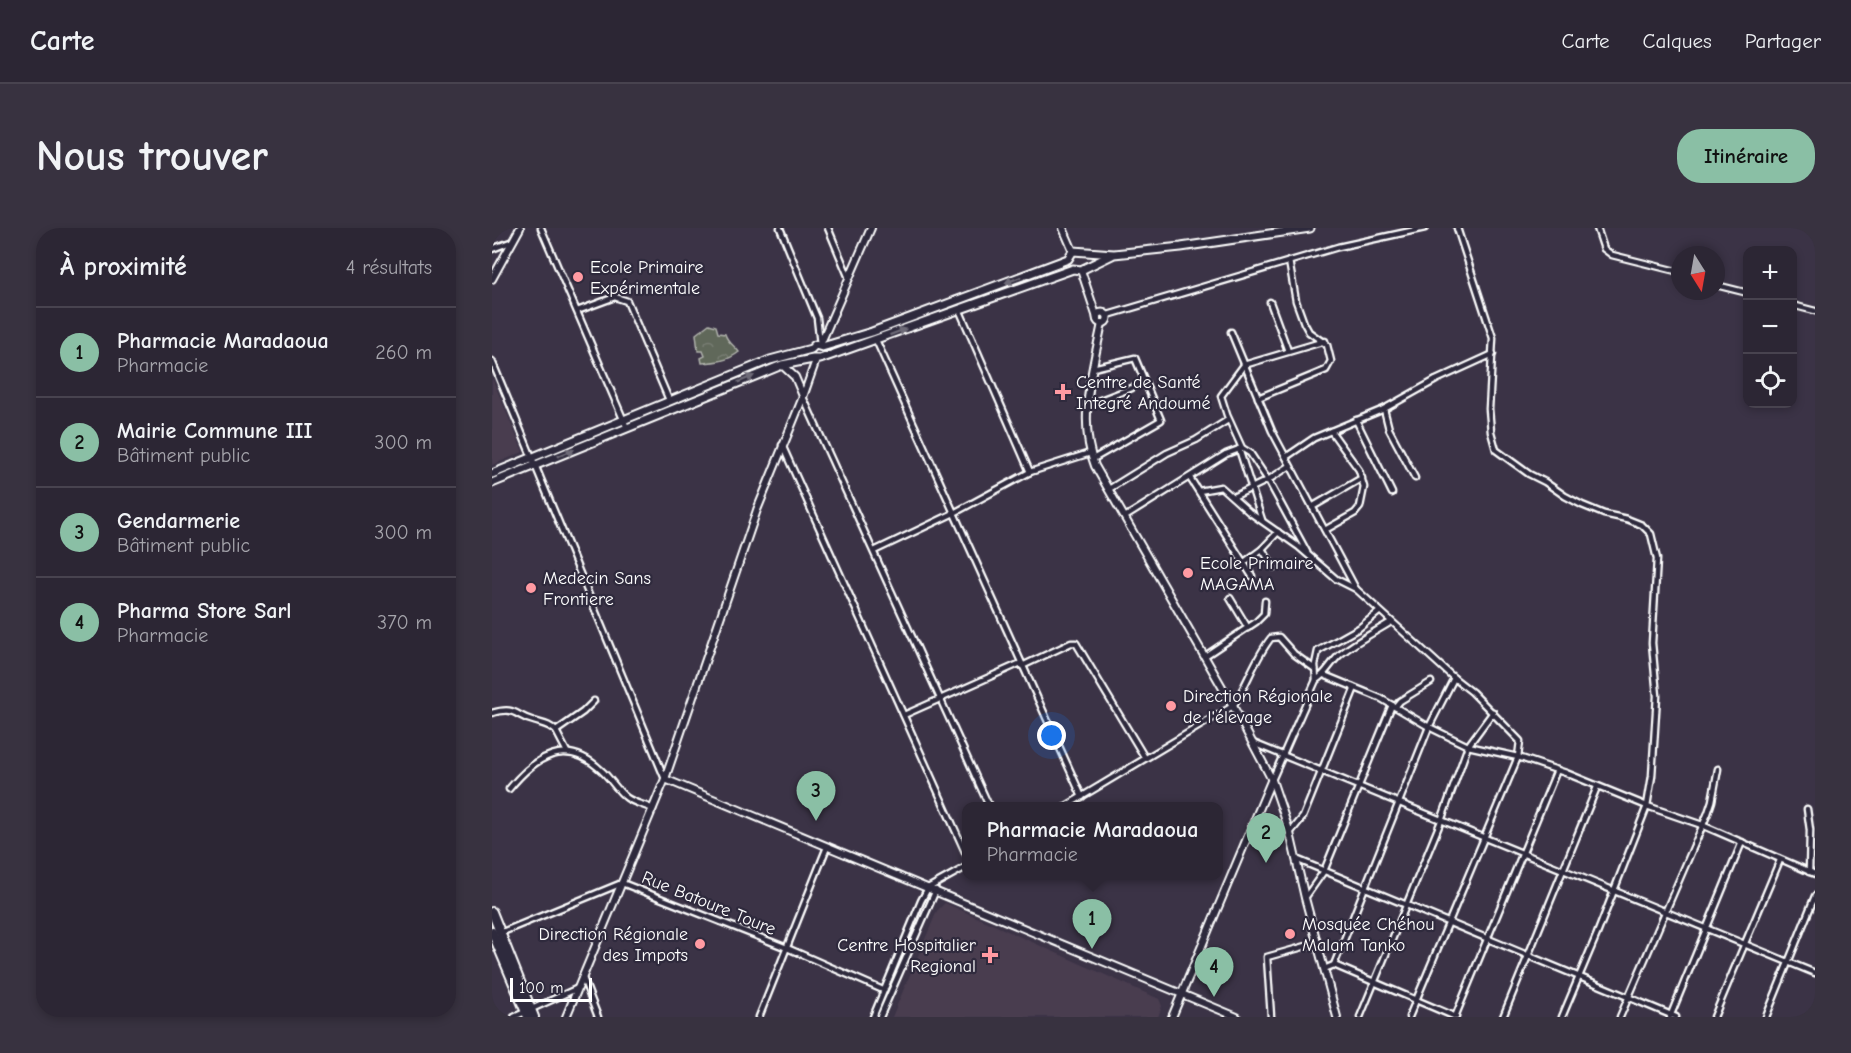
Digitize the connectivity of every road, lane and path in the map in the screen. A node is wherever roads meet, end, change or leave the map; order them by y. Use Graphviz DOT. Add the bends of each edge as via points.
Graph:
graph roads {
  1 [pos="519,228"];
  2 [pos="541,228"];
  3 [pos="780,228"];
  4 [pos="828,228"];
  5 [pos="871,228"];
  6 [pos="1063,228"];
  7 [pos="1310,228"];
  8 [pos="1425,228"];
  9 [pos="1457,228"];
  10 [pos="1597,228"];
  11 [pos="513,241"];
  12 [pos="492,249"];
  13 [pos="1073,251"];
  14 [pos="1084,253"];
  15 [pos="1114,254"];
  16 [pos="1068,260"];
  17 [pos="1289,261"];
  18 [pos="1080,268"];
  19 [pos="1671,270"];
  20 [pos="492,279"];
  21 [pos="850,280"];
  22 [pos="1725,287"];
  23 [pos="1743,292"];
  24 [pos="1090,300"];
  25 [pos="1270,302"];
  26 [pos="1797,307"];
  27 [pos="959,309"];
  28 [pos="577,311"];
  29 [pos="1815,312"];
  30 [pos="1105,314"];
  31 [pos="1099,321"];
  32 [pos="1231,332"];
  33 [pos="876,340"];
  34 [pos="1324,341"];
  35 [pos="821,346"];
  36 [pos="811,349"];
  37 [pos="1288,351"];
  38 [pos="1493,354"];
  39 [pos="817,359"];
  40 [pos="492,361"];
  41 [pos="782,365"];
  42 [pos="1244,365"];
  43 [pos="1093,368"];
  44 [pos="1132,388"];
  45 [pos="803,397"];
  46 [pos="1258,398"];
  47 [pos="669,400"];
  48 [pos="1087,405"];
  49 [pos="1384,409"];
  50 [pos="624,418"];
  51 [pos="1228,420"];
  52 [pos="1356,420"];
  53 [pos="627,428"];
  54 [pos="1331,431"];
  55 [pos="782,445"];
  56 [pos="1240,449"];
  57 [pos="1091,456"];
  58 [pos="532,457"];
  59 [pos="1286,457"];
  60 [pos="535,465"];
  61 [pos="1290,466"];
  62 [pos="1030,472"];
  63 [pos="492,474"];
  64 [pos="1191,478"];
  65 [pos="1362,478"];
  66 [pos="1415,478"];
  67 [pos="1268,480"];
  68 [pos="492,483"];
  69 [pos="1252,488"];
  70 [pos="1109,489"];
  71 [pos="1199,491"];
  72 [pos="1392,493"];
  73 [pos="1233,497"];
  74 [pos="1312,507"];
  75 [pos="954,513"];
  76 [pos="1125,517"];
  77 [pos="1262,520"];
  78 [pos="1325,530"];
  79 [pos="1278,532"];
  80 [pos="1262,549"];
  81 [pos="874,551"];
  82 [pos="1308,555"];
  83 [pos="1243,563"];
  84 [pos="1274,567"];
  85 [pos="1252,576"];
  86 [pos="1356,589"];
  87 [pos="1230,598"];
  88 [pos="1265,601"];
  89 [pos="1379,612"];
  90 [pos="1391,622"];
  91 [pos="1248,628"];
  92 [pos="1205,656"];
  93 [pos="1022,664"];
  94 [pos="1315,669"];
  95 [pos="1324,675"];
  96 [pos="1454,678"];
  97 [pos="1316,680"];
  98 [pos="1431,682"];
  99 [pos="1353,687"];
  100 [pos="940,699"];
  101 [pos="594,701"];
  102 [pos="1233,706"];
  103 [pos="1393,706"];
  104 [pos="1493,712"];
  105 [pos="492,713"];
  106 [pos="904,716"];
  107 [pos="1429,727"];
  108 [pos="556,731"];
  109 [pos="1253,743"];
  110 [pos="1468,746"];
  111 [pos="567,752"];
  112 [pos="1283,755"];
  113 [pos="1518,757"];
  114 [pos="1145,758"];
  115 [pos="1718,769"];
  116 [pos="1557,770"];
  117 [pos="1322,771"];
  118 [pos="665,779"];
  119 [pos="1272,780"];
  120 [pos="1359,786"];
  121 [pos="1597,787"];
  122 [pos="509,789"];
  123 [pos="1082,797"];
  124 [pos="987,802"];
  125 [pos="1074,802"];
  126 [pos="1399,802"];
  127 [pos="1647,806"];
  128 [pos="653,809"];
  129 [pos="1807,809"];
  130 [pos="1441,820"];
  131 [pos="1702,825"];
  132 [pos="1290,833"];
  133 [pos="1485,838"];
  134 [pos="1742,842"];
  135 [pos="962,845"];
  136 [pos="827,847"];
  137 [pos="1525,853"];
  138 [pos="1296,859"];
  139 [pos="1780,860"];
  140 [pos="962,870"];
  141 [pos="1564,870"];
  142 [pos="1324,871"];
  143 [pos="1812,873"];
  144 [pos="622,883"];
  145 [pos="928,888"];
  146 [pos="937,888"];
  147 [pos="1365,888"];
  148 [pos="1613,890"];
  149 [pos="1815,896"];
  150 [pos="1305,898"];
  151 [pos="1406,904"];
  152 [pos="492,912"];
  153 [pos="1665,912"];
  154 [pos="1449,922"];
  155 [pos="1706,929"];
  156 [pos="495,934"];
  157 [pos="1488,939"];
  158 [pos="1317,943"];
  159 [pos="1745,945"];
  160 [pos="787,948"];
  161 [pos="1529,956"];
  162 [pos="1788,962"];
  163 [pos="1334,965"];
  164 [pos="1324,969"];
  165 [pos="1815,974"];
  166 [pos="1579,977"];
  167 [pos="583,978"];
  168 [pos="1374,982"];
  169 [pos="578,988"];
  170 [pos="883,990"];
  171 [pos="1180,994"];
  172 [pos="1629,997"];
  173 [pos="1416,1000"];
  174 [pos="530,1014"];
  175 [pos="1672,1016"];
  176 [pos="514,1017"];
  177 [pos="566,1017"];
  178 [pos="598,1017"];
  179 [pos="759,1017"];
  180 [pos="873,1017"];
  181 [pos="880,1017"];
  182 [pos="1172,1017"];
  183 [pos="1237,1017"];
  184 [pos="1271,1017"];
  185 [pos="1337,1017"];
  186 [pos="1360,1017"];
  187 [pos="1409,1017"];
  188 [pos="1456,1017"];
  189 [pos="1503,1017"];
  190 [pos="1562,1017"];
  191 [pos="1620,1017"];
  192 [pos="1714,1017"];
  193 [pos="1766,1017"];
  1 -- 11 [label="street"];
  2 -- 28 [label="street"];
  3 -- 35 [label="street" via="817,318"];
  4 -- 21 [label="street"];
  5 -- 21 [label="street"];
  6 -- 13 [label="street"];
  7 -- 15 [label="main road"];
  8 -- 17 [label="street"];
  9 -- 38 [label="street" via="1493,338"];
  10 -- 19 [label="street" via="1604,249 1610,253"];
  11 -- 12 [label="street"];
  11 -- 20 [label="street"];
  13 -- 14 [label="main road"];
  13 -- 16 [label="main road"];
  14 -- 15 [label="main road"];
  14 -- 18 [label="main road" via="1088,259"];
  15 -- 18 [label="main road"];
  16 -- 18 [label="main road" via="1069,265"];
  16 -- 35 [label="main road, one-way" via="872,332"];
  17 -- 30 [label="street"];
  17 -- 34 [label="street" via="1304,323 1309,332"];
  18 -- 24 [label="street"];
  18 -- 27 [label="main road"];
  21 -- 35 [label="street"];
  22 -- 23 [label="street"];
  24 -- 30 [label="street"];
  24 -- 31 [label="street"];
  25 -- 37 [label="street"];
  26 -- 29 [label="street"];
  33 -- 27 [label="main road, one-way"];
  27 -- 62 [label="street"];
  28 -- 47 [label="street" via="615,297 627,301"];
  28 -- 50 [label="street"];
  30 -- 31 [label="street" via="1106,322"];
  31 -- 43 [label="street"];
  32 -- 42 [label="street"];
  33 -- 39 [label="main road"];
  33 -- 75 [label="street"];
  34 -- 37 [label="street"];
  34 -- 46 [label="street" via="1331,361 1326,370"];
  35 -- 36 [label="main road"];
  35 -- 39 [label="main road" via="825,352"];
  36 -- 39 [label="main road" via="810,355"];
  36 -- 47 [label="main road" via="782,356"];
  37 -- 42 [label="street"];
  38 -- 49 [label="street"];
  38 -- 127 [label="street" via="1489,409 1496,450 1565,496 1592,510 1636,522 1652,534 1657,569 1652,643 1657,696"];
  39 -- 41 [label="main road"];
  39 -- 45 [label="street"];
  40 -- 58 [label="street"];
  41 -- 45 [label="street" via="795,377"];
  53 -- 41 [label="main road, one-way"];
  42 -- 46 [label="street"];
  42 -- 51 [label="street" via="1221,396"];
  43 -- 48 [label="street"];
  43 -- 57 [label="street" via="1135,358 1161,420"];
  44 -- 48 [label="street"];
  45 -- 55 [label="street"];
  45 -- 81 [label="street"];
  46 -- 59 [label="street"];
  47 -- 50 [label="main road"];
  48 -- 57 [label="street"];
  49 -- 52 [label="street"];
  49 -- 66 [label="street" via="1389,429"];
  50 -- 53 [label="street"];
  50 -- 58 [label="main road"];
  51 -- 56 [label="street"];
  51 -- 70 [label="street"];
  52 -- 54 [label="street"];
  52 -- 72 [label="street"];
  60 -- 53 [label="main road, one-way"];
  54 -- 59 [label="street"];
  54 -- 65 [label="street"];
  55 -- 106 [label="street"];
  55 -- 118 [label="street"];
  56 -- 64 [label="street"];
  56 -- 67 [label="street" via="1250,453"];
  56 -- 69 [label="street"];
  57 -- 62 [label="street"];
  57 -- 70 [label="street"];
  58 -- 60 [label="street"];
  58 -- 63 [label="main road"];
  59 -- 61 [label="street"];
  60 -- 68 [label="main road"];
  60 -- 118 [label="street"];
  61 -- 67 [label="street"];
  61 -- 74 [label="street"];
  62 -- 75 [label="street"];
  64 -- 71 [label="street"];
  64 -- 76 [label="street"];
  65 -- 74 [label="street"];
  65 -- 78 [label="street" via="1360,507"];
  67 -- 69 [label="street"];
  67 -- 82 [label="street"];
  69 -- 73 [label="street"];
  69 -- 77 [label="street"];
  70 -- 76 [label="street"];
  71 -- 73 [label="street" via="1220,487"];
  71 -- 83 [label="street"];
  73 -- 77 [label="street"];
  74 -- 78 [label="street"];
  75 -- 81 [label="street"];
  75 -- 93 [label="street"];
  76 -- 92 [label="street"];
  77 -- 79 [label="street"];
  78 -- 86 [label="street"];
  79 -- 80 [label="street"];
  79 -- 82 [label="street"];
  80 -- 83 [label="street"];
  80 -- 84 [label="street"];
  81 -- 100 [label="street"];
  82 -- 86 [label="street" via="1336,579"];
  83 -- 85 [label="street"];
  86 -- 89 [label="street"];
  87 -- 91 [label="street"];
  88 -- 91 [label="street" via="1264,614"];
  89 -- 90 [label="street"];
  89 -- 94 [label="street" via="1318,651"];
  90 -- 95 [label="street" via="1342,652"];
  90 -- 96 [label="street"];
  91 -- 92 [label="street"];
  92 -- 102 [label="street"];
  93 -- 100 [label="street"];
  93 -- 114 [label="street" via="1076,643"];
  93 -- 123 [label="street"];
  94 -- 97 [label="street"];
  94 -- 102 [label="street" via="1275,636 1265,645"];
  95 -- 97 [label="street"];
  95 -- 99 [label="street"];
  96 -- 104 [label="street"];
  96 -- 107 [label="street"];
  97 -- 112 [label="street"];
  98 -- 103 [label="street"];
  99 -- 103 [label="street"];
  99 -- 117 [label="street"];
  100 -- 106 [label="street"];
  100 -- 124 [label="street"];
  101 -- 108 [label="street"];
  102 -- 109 [label="street"];
  102 -- 114 [label="street"];
  103 -- 107 [label="street"];
  103 -- 120 [label="street"];
  104 -- 110 [label="street"];
  104 -- 113 [label="street" via="1518,737"];
  105 -- 108 [label="street" via="512,710"];
  106 -- 135 [label="street"];
  107 -- 110 [label="street"];
  107 -- 126 [label="street"];
  108 -- 111 [label="street"];
  109 -- 112 [label="street"];
  109 -- 119 [label="street"];
  110 -- 113 [label="street"];
  110 -- 130 [label="street"];
  111 -- 122 [label="street" via="537,760"];
  111 -- 128 [label="street" via="595,764 628,800"];
  112 -- 117 [label="street"];
  112 -- 119 [label="street"];
  113 -- 116 [label="street"];
  113 -- 133 [label="street"];
  114 -- 123 [label="street"];
  115 -- 131 [label="street" via="1712,801"];
  116 -- 121 [label="street"];
  116 -- 137 [label="street"];
  117 -- 120 [label="street"];
  117 -- 132 [label="street" via="1303,817"];
  118 -- 128 [label="street"];
  118 -- 136 [label="street"];
  119 -- 132 [label="street"];
  119 -- 171 [label="street"];
  120 -- 126 [label="street"];
  120 -- 142 [label="street"];
  121 -- 127 [label="street"];
  121 -- 141 [label="street"];
  123 -- 125 [label="street"];
  126 -- 130 [label="street"];
  126 -- 147 [label="street"];
  127 -- 131 [label="street"];
  127 -- 148 [label="street"];
  128 -- 144 [label="street"];
  129 -- 143 [label="street"];
  130 -- 133 [label="street"];
  130 -- 151 [label="street"];
  131 -- 134 [label="street"];
  131 -- 153 [label="street"];
  132 -- 138 [label="street"];
  133 -- 137 [label="street"];
  133 -- 154 [label="street"];
  134 -- 139 [label="street"];
  134 -- 155 [label="street"];
  136 -- 145 [label="street"];
  136 -- 160 [label="street"];
  137 -- 141 [label="street"];
  137 -- 157 [label="street"];
  138 -- 142 [label="street"];
  138 -- 150 [label="street"];
  139 -- 143 [label="street"];
  139 -- 159 [label="street"];
  140 -- 146 [label="street"];
  141 -- 148 [label="street"];
  141 -- 161 [label="street"];
  142 -- 147 [label="street"];
  142 -- 150 [label="street"];
  144 -- 156 [label="street, Rue Batoure Toure"];
  144 -- 160 [label="street, Rue Batoure Toure"];
  144 -- 167 [label="street"];
  145 -- 146 [label="street"];
  145 -- 170 [label="street"];
  146 -- 171 [label="street"];
  146 -- 181 [label="street"];
  147 -- 151 [label="street"];
  147 -- 163 [label="street"];
  148 -- 153 [label="street"];
  148 -- 166 [label="street"];
  149 -- 162 [label="street"];
  150 -- 158 [label="street"];
  151 -- 154 [label="street"];
  151 -- 168 [label="street"];
  152 -- 156 [label="highway"];
  153 -- 155 [label="street"];
  153 -- 172 [label="street"];
  154 -- 157 [label="street"];
  154 -- 173 [label="street"];
  155 -- 159 [label="street"];
  155 -- 175 [label="street"];
  156 -- 174 [label="highway"];
  157 -- 161 [label="street"];
  157 -- 188 [label="street"];
  158 -- 164 [label="street"];
  158 -- 184 [label="street" via="1266,957"];
  159 -- 162 [label="street"];
  159 -- 192 [label="street"];
  160 -- 170 [label="street, Rue Batoure Toure"];
  160 -- 179 [label="street"];
  161 -- 166 [label="street"];
  161 -- 189 [label="street"];
  162 -- 165 [label="street"];
  162 -- 193 [label="street"];
  163 -- 164 [label="street"];
  163 -- 168 [label="street"];
  164 -- 185 [label="street"];
  166 -- 172 [label="street"];
  166 -- 190 [label="street"];
  167 -- 169 [label="street"];
  167 -- 178 [label="street"];
  168 -- 173 [label="street"];
  168 -- 186 [label="street"];
  169 -- 174 [label="street"];
  169 -- 177 [label="street"];
  170 -- 180 [label="street"];
  171 -- 182 [label="street"];
  171 -- 183 [label="street"];
  172 -- 175 [label="street"];
  172 -- 191 [label="street"];
  173 -- 187 [label="street"];
  173 -- 188 [label="street"];
  174 -- 176 [label="street"];
}
